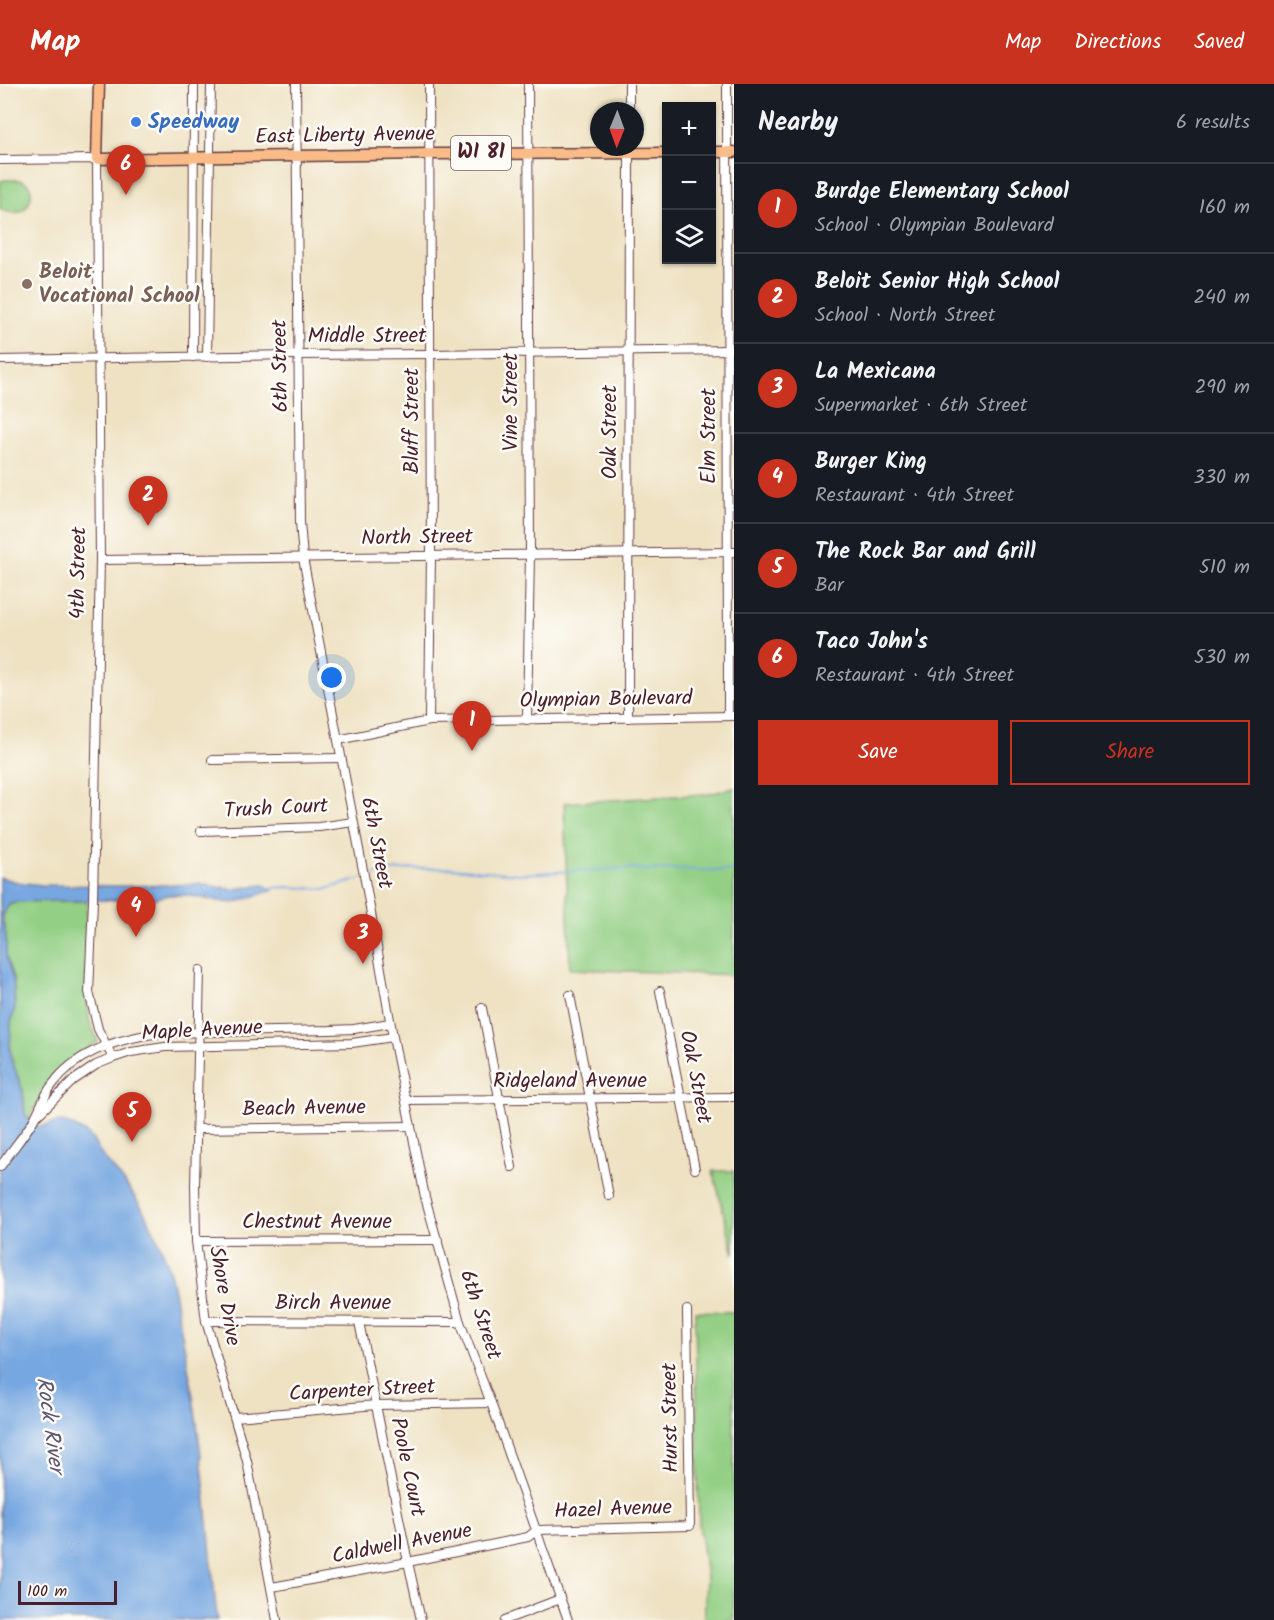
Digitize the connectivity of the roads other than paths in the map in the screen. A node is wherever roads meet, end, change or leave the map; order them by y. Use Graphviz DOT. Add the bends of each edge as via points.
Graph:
graph roads {
  1 [pos="99,84"];
  2 [pos="194,84"];
  3 [pos="211,84"];
  4 [pos="296,84"];
  5 [pos="429,84"];
  6 [pos="528,84"];
  7 [pos="628,84"];
  8 [pos="727,84"];
  9 [pos="628,102"];
  10 [pos="590,151"];
  11 [pos="644,151"];
  12 [pos="731,152"];
  13 [pos="529,153"];
  14 [pos="662,153"];
  15 [pos="430,154"];
  16 [pos="628,156"];
  17 [pos="297,157"];
  18 [pos="193,158"];
  19 [pos="210,158"];
  20 [pos="97,159"];
  21 [pos="0,160"];
  22 [pos="730,350"];
  23 [pos="628,351"];
  24 [pos="528,353"];
  25 [pos="299,354"];
  26 [pos="430,354"];
  27 [pos="193,357"];
  28 [pos="207,357"];
  29 [pos="98,359"];
  30 [pos="0,360"];
  31 [pos="628,552"];
  32 [pos="730,552"];
  33 [pos="530,554"];
  34 [pos="431,555"];
  35 [pos="303,558"];
  36 [pos="100,560"];
  37 [pos="731,716"];
  38 [pos="628,718"];
  39 [pos="527,720"];
  40 [pos="429,721"];
  41 [pos="338,740"];
  42 [pos="341,758"];
  43 [pos="212,760"];
  44 [pos="353,822"];
  45 [pos="201,831"];
  46 [pos="200,970"];
  47 [pos="660,991"];
  48 [pos="570,995"];
  49 [pos="482,1008"];
  50 [pos="390,1023"];
  51 [pos="198,1032"];
  52 [pos="393,1037"];
  53 [pos="108,1046"];
  54 [pos="199,1047"];
  55 [pos="113,1058"];
  56 [pos="734,1097"];
  57 [pos="680,1098"];
  58 [pos="499,1099"];
  59 [pos="589,1099"];
  60 [pos="406,1100"];
  61 [pos="34,1119"];
  62 [pos="411,1126"];
  63 [pos="197,1129"];
  64 [pos="0,1167"];
  65 [pos="512,1167"];
  66 [pos="695,1169"];
  67 [pos="609,1196"];
  68 [pos="438,1240"];
  69 [pos="196,1241"];
  70 [pos="687,1310"];
  71 [pos="206,1321"];
  72 [pos="359,1322"];
  73 [pos="460,1322"];
  74 [pos="491,1403"];
  75 [pos="376,1405"];
  76 [pos="235,1417"];
  77 [pos="690,1526"];
  78 [pos="537,1530"];
  79 [pos="408,1562"];
  80 [pos="272,1587"];
  81 [pos="560,1599"];
  82 [pos="277,1620"];
  83 [pos="421,1620"];
  84 [pos="505,1620"];
  85 [pos="568,1620"];
  1 -- 20 [label="main road, 4th Street"];
  2 -- 18 [label="street"];
  3 -- 19 [label="street"];
  4 -- 17 [label="street, 6th Street"];
  5 -- 15 [label="street, Bluff Street"];
  6 -- 13 [label="street, Vine Street"];
  7 -- 9 [label="street"];
  8 -- 12 [label="street, Elm Street"];
  10 -- 13 [label="main road, East Liberty Avenue / WI 81"];
  11 -- 14 [label="main road, East Liberty Avenue / WI 81"];
  12 -- 22 [label="street, Elm Street"];
  13 -- 15 [label="main road, East Liberty Avenue / WI 81"];
  13 -- 24 [label="street, Vine Street"];
  15 -- 17 [label="main road, East Liberty Avenue / WI 81"];
  15 -- 26 [label="street, Bluff Street"];
  16 -- 23 [label="street, Oak Street"];
  17 -- 19 [label="main road, East Liberty Avenue / WI 81"];
  17 -- 25 [label="street, 6th Street"];
  18 -- 19 [label="main road, East Liberty Avenue / WI 81"];
  18 -- 20 [label="main road, East Liberty Avenue / WI 81"];
  18 -- 27 [label="street"];
  19 -- 28 [label="street"];
  20 -- 21 [label="street"];
  20 -- 29 [label="street, 4th Street"];
  22 -- 23 [label="street, Middle Street"];
  22 -- 32 [label="street, Elm Street"];
  23 -- 24 [label="street, Middle Street"];
  23 -- 31 [label="street, Oak Street"];
  24 -- 26 [label="street, Middle Street"];
  24 -- 33 [label="street, Vine Street"];
  25 -- 26 [label="street, Middle Street"];
  25 -- 28 [label="street, Middle Street"];
  25 -- 35 [label="street, 6th Street"];
  26 -- 34 [label="street, Bluff Street"];
  27 -- 28 [label="street, Middle Street"];
  27 -- 29 [label="street, Middle Street"];
  29 -- 30 [label="street, Middle Street"];
  29 -- 36 [label="street, 4th Street"];
  31 -- 32 [label="street, North Street"];
  31 -- 33 [label="street, North Street"];
  31 -- 38 [label="street, Oak Street"];
  32 -- 37 [label="street, Elm Street"];
  33 -- 34 [label="street, North Street"];
  33 -- 39 [label="street, Vine Street"];
  34 -- 35 [label="street, North Street"];
  34 -- 40 [label="street, Bluff Street"];
  35 -- 36 [label="street, North Street"];
  35 -- 41 [label="street, 6th Street"];
  36 -- 53 [label="street, 4th Street" via="89,992 98,1029"];
  37 -- 38 [label="street, Olympian Boulevard"];
  38 -- 39 [label="street, Olympian Boulevard"];
  39 -- 40 [label="street, Olympian Boulevard"];
  40 -- 41 [label="street, Olympian Boulevard"];
  41 -- 42 [label="street, 6th Street"];
  42 -- 43 [label="street"];
  42 -- 44 [label="street, 6th Street"];
  44 -- 45 [label="street, Trush Court"];
  44 -- 50 [label="street, 6th Street"];
  46 -- 51 [label="street, Shore Drive"];
  47 -- 57 [label="street, Oak Street"];
  48 -- 59 [label="street"];
  49 -- 58 [label="street"];
  50 -- 51 [label="street, Maple Avenue" via="346,1029"];
  50 -- 52 [label="street, 6th Street"];
  51 -- 53 [label="street, Maple Avenue" via="144,1035"];
  51 -- 54 [label="street, Shore Drive"];
  52 -- 54 [label="street, Maple Avenue" via="333,1044"];
  52 -- 60 [label="street, 6th Street"];
  53 -- 55 [label="street, 4th Street"];
  53 -- 61 [label="street, Maple Avenue" via="82,1057 63,1073 45,1095"];
  54 -- 55 [label="street, Maple Avenue" via="152,1048"];
  54 -- 63 [label="street, Shore Drive"];
  55 -- 61 [label="street, Maple Avenue" via="74,1080"];
  56 -- 57 [label="street, Ridgeland Avenue"];
  57 -- 59 [label="street, Ridgeland Avenue"];
  57 -- 66 [label="street, Oak Street"];
  58 -- 59 [label="street, Ridgeland Avenue"];
  58 -- 60 [label="street, Ridgeland Avenue"];
  58 -- 65 [label="street"];
  59 -- 67 [label="street"];
  60 -- 62 [label="street, 6th Street"];
  61 -- 64 [label="street"];
  62 -- 63 [label="street, Beach Avenue"];
  62 -- 68 [label="street, 6th Street"];
  63 -- 69 [label="street, Shore Drive"];
  68 -- 69 [label="street, Chestnut Avenue"];
  68 -- 73 [label="street, 6th Street"];
  69 -- 71 [label="street, Shore Drive"];
  70 -- 77 [label="street, Hurst Street"];
  71 -- 72 [label="street, Birch Avenue"];
  71 -- 76 [label="street, Shore Drive"];
  72 -- 73 [label="street, Birch Avenue"];
  72 -- 75 [label="street, Poole Court"];
  73 -- 74 [label="street, 6th Street"];
  74 -- 75 [label="street, Carpenter Street"];
  74 -- 78 [label="street, 6th Street"];
  75 -- 76 [label="street, Carpenter Street"];
  75 -- 79 [label="street, Poole Court"];
  76 -- 80 [label="street, Shore Drive"];
  77 -- 78 [label="street, Hazel Avenue"];
  78 -- 79 [label="street, Caldwell Avenue" via="528,1537"];
  78 -- 81 [label="street, 6th Street"];
  79 -- 80 [label="street, Caldwell Avenue"];
  79 -- 83 [label="street, Poole Court"];
  80 -- 82 [label="street, Shore Drive"];
  81 -- 84 [label="street"];
  81 -- 85 [label="street, 6th Street"];
}
